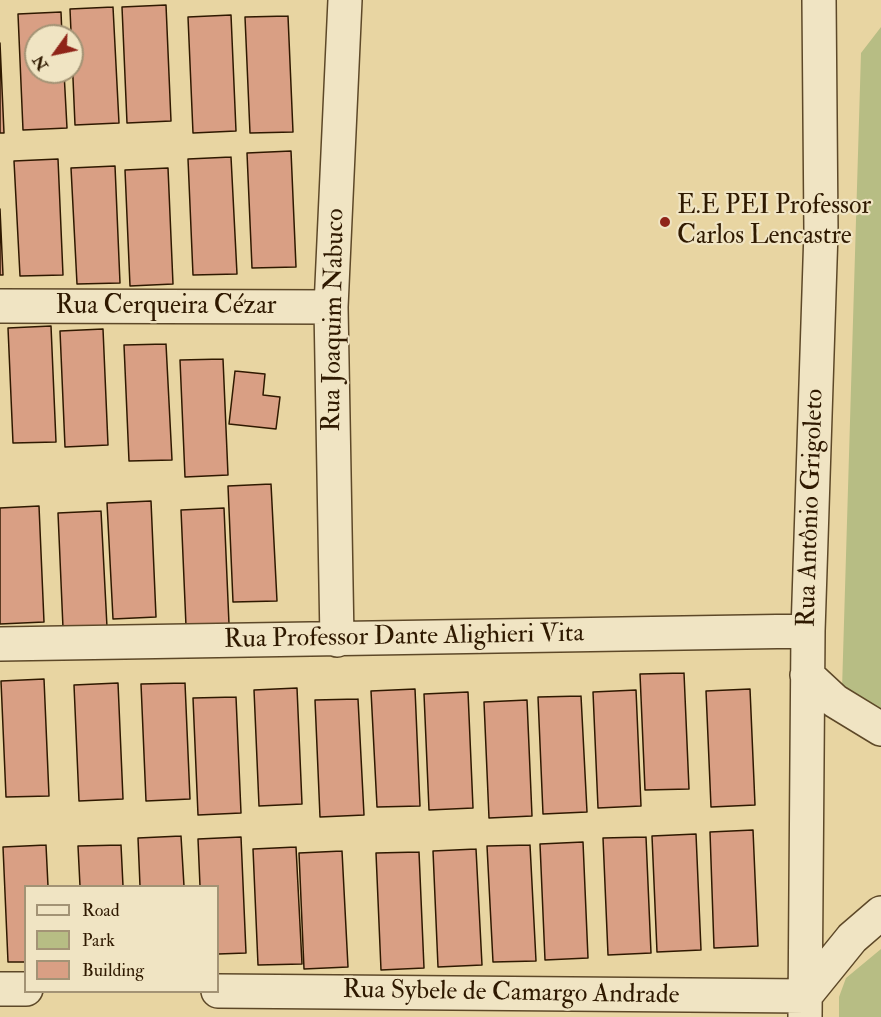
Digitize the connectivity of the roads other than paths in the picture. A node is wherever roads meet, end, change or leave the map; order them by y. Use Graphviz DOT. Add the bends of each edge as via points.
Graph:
graph roads {
  1 [pos="345,0"];
  2 [pos="819,0"];
  3 [pos="0,306"];
  4 [pos="331,307"];
  5 [pos="808,631"];
  6 [pos="337,640"];
  7 [pos="0,644"];
  8 [pos="807,675"];
  9 [pos="881,729"];
  10 [pos="881,913"];
  11 [pos="0,989"];
  12 [pos="24,989"];
  13 [pos="219,991"];
  14 [pos="805,1007"];
  1 -- 4 [label="street, Rua Joaquim Nabuco"];
  2 -- 5 [label="street, Rua Antônio Grigoleto" via="821,231"];
  3 -- 4 [label="street, Rua Cerqueira Cézar"];
  4 -- 6 [label="street, Rua Joaquim Nabuco"];
  5 -- 6 [label="street, Rua Professor Dante Alighieri Vita"];
  5 -- 8 [label="street, Rua Antônio Grigoleto"];
  6 -- 7 [label="street, Rua Professor Dante Alighieri Vita"];
  8 -- 9 [label="street" via="836,701"];
  8 -- 14 [label="street, Rua Antônio Grigoleto"];
  10 -- 14 [label="street" via="852,938"];
  11 -- 12 [label="street"];
  13 -- 14 [label="street, Rua Sybele de Camargo Andrade"];
}
